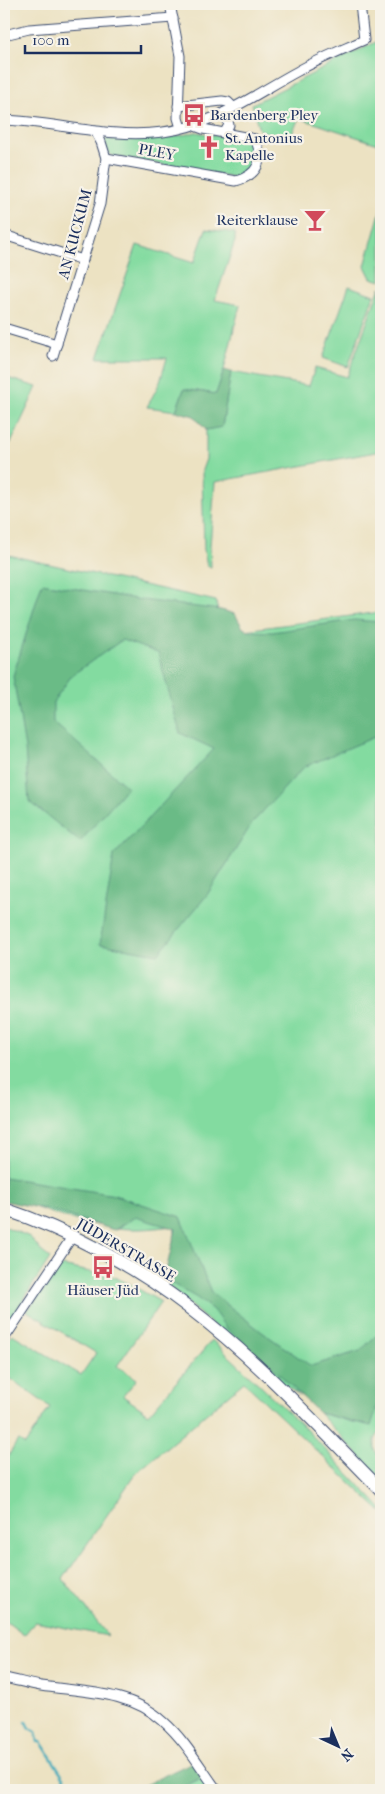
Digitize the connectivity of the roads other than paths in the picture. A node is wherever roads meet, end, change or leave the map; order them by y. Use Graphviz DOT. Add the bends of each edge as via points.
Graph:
graph roads {
  1 [pos="170,4"];
  2 [pos="360,4"];
  3 [pos="173,18"];
  4 [pos="4,35"];
  5 [pos="178,106"];
  6 [pos="229,109"];
  7 [pos="4,120"];
  8 [pos="192,126"];
  9 [pos="181,128"];
  10 [pos="95,131"];
  11 [pos="225,132"];
  12 [pos="106,158"];
  13 [pos="4,235"];
  14 [pos="83,260"];
  15 [pos="4,328"];
  16 [pos="57,344"];
  17 [pos="53,356"];
  18 [pos="4,1209"];
  19 [pos="72,1237"];
  20 [pos="4,1339"];
  21 [pos="381,1490"];
  22 [pos="4,1678"];
  23 [pos="217,1790"];
  1 -- 3 [label="street"];
  2 -- 6 [label="street, PLEY" via="364,40"];
  3 -- 4 [label="street" via="29,29"];
  3 -- 5 [label="street" via="180,56"];
  5 -- 6 [label="street" via="222,101 228,102"];
  5 -- 9 [label="street"];
  6 -- 8 [label="street, PLEY"];
  6 -- 11 [label="street" via="229,125"];
  7 -- 10 [label="street, PLEY"];
  8 -- 9 [label="street, PLEY"];
  8 -- 11 [label="street, PLEY"];
  9 -- 10 [label="street, PLEY" via="143,133"];
  10 -- 12 [label="street, AN KUCKUM"];
  11 -- 12 [label="street, PLEY" via="256,139 261,153 253,173 236,181"];
  12 -- 14 [label="street, AN KUCKUM" via="100,204"];
  13 -- 14 [label="street"];
  14 -- 16 [label="street, AN KUCKUM"];
  15 -- 16 [label="street"];
  16 -- 17 [label="street, AN KUCKUM"];
  18 -- 19 [label="main road, JÜDERSTRASSE"];
  19 -- 20 [label="street"];
  19 -- 21 [label="main road, JÜDERSTRASSE" via="163,1289 222,1334"];
  22 -- 23 [label="street" via="105,1694 129,1700 149,1710 173,1730"];
}
